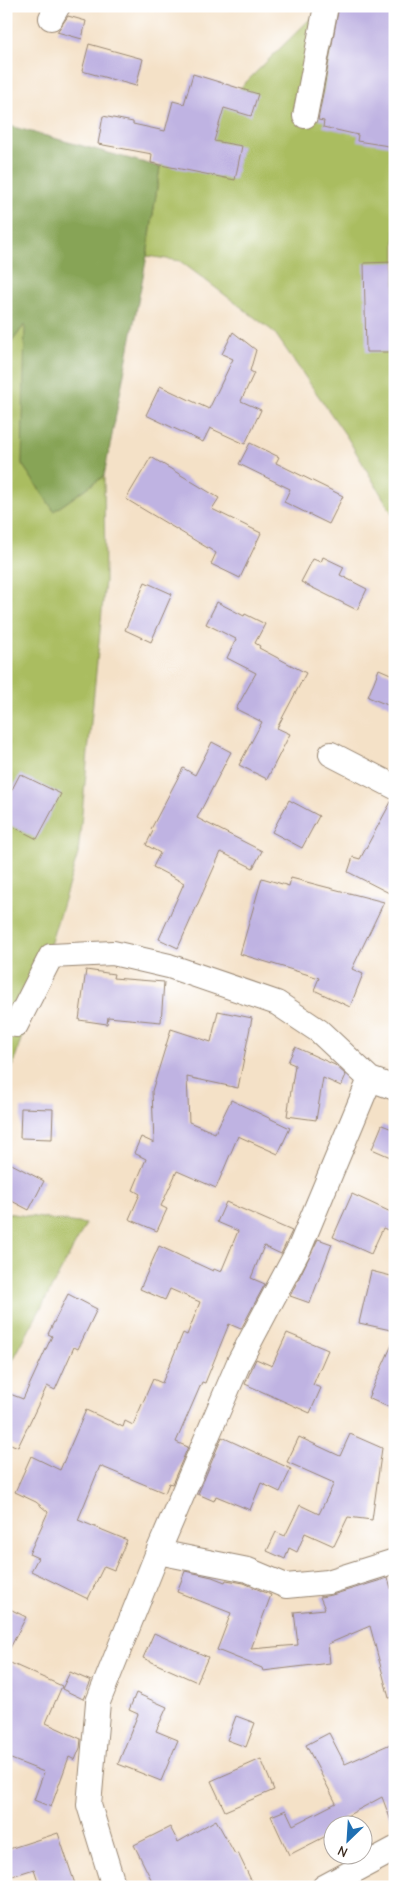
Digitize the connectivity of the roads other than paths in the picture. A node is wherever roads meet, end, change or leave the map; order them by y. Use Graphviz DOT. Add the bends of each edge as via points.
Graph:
graph roads {
  1 [pos="326,6"];
  2 [pos="305,116"];
  3 [pos="331,754"];
  4 [pos="395,787"];
  5 [pos="16,1025"];
  6 [pos="370,1079"];
  7 [pos="395,1088"];
  8 [pos="158,1552"];
  9 [pos="395,1561"];
  10 [pos="395,1849"];
  11 [pos="330,1885"];
  12 [pos="114,1887"];
  1 -- 2 [label="street"];
  3 -- 4 [label="street"];
  5 -- 6 [label="street" via="51,956 113,953 169,966 277,1003 319,1031"];
  6 -- 7 [label="street"];
  6 -- 8 [label="street" via="300,1247 239,1362"];
  8 -- 9 [label="street" via="248,1570 286,1586 328,1582"];
  8 -- 12 [label="street" via="98,1702 89,1805"];
  10 -- 11 [label="street"];
}
